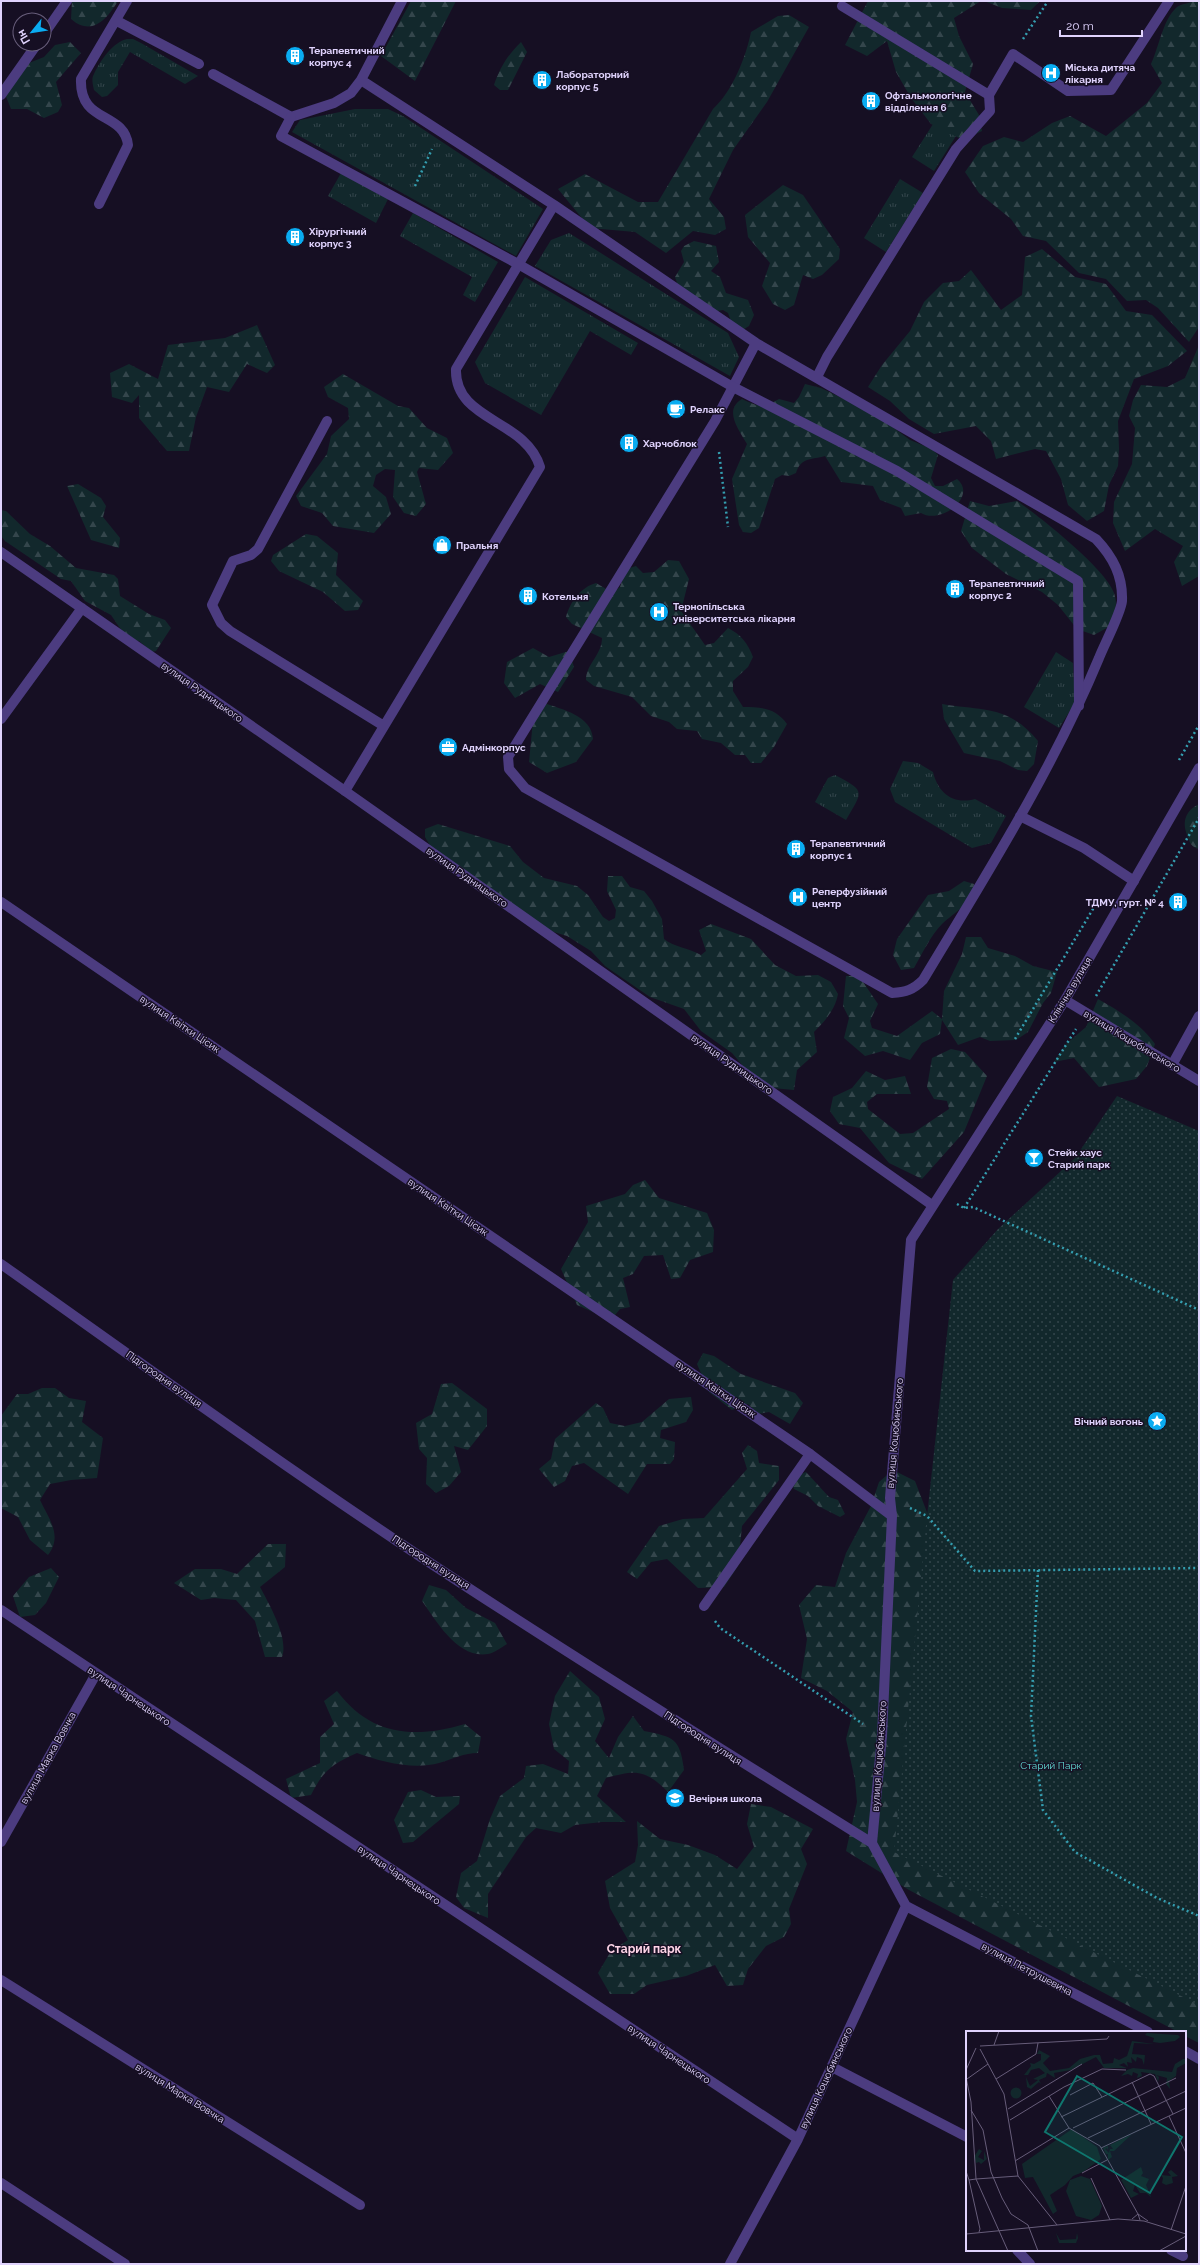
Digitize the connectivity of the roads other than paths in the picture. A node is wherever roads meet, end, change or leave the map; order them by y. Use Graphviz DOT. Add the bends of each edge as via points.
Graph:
graph roads {
  1 [pos="67,1"];
  2 [pos="128,1"];
  3 [pos="402,1"];
  4 [pos="833,1"];
  5 [pos="1169,1"];
  6 [pos="844,4"];
  7 [pos="117,21"];
  8 [pos="52,23"];
  9 [pos="31,52"];
  10 [pos="199,64"];
  11 [pos="214,74"];
  12 [pos="361,80"];
  13 [pos="1,95"];
  14 [pos="989,95"];
  15 [pos="291,117"];
  16 [pos="99,204"];
  17 [pos="554,204"];
  18 [pos="518,264"];
  19 [pos="756,343"];
  20 [pos="817,377"];
  21 [pos="733,387"];
  22 [pos="327,421"];
  23 [pos="1,552"];
  24 [pos="82,608"];
  25 [pos="1079,706"];
  26 [pos="1,719"];
  27 [pos="384,726"];
  28 [pos="1199,768"];
  29 [pos="345,791"];
  30 [pos="1020,816"];
  31 [pos="1134,881"];
  32 [pos="1,902"];
  33 [pos="1065,1000"];
  34 [pos="1199,1016"];
  35 [pos="1172,1064"];
  36 [pos="1199,1081"];
  37 [pos="932,1205"];
  38 [pos="1,1264"];
  39 [pos="810,1454"];
  40 [pos="892,1516"];
  41 [pos="704,1606"];
  42 [pos="1,1610"];
  43 [pos="96,1674"];
  44 [pos="1,1842"];
  45 [pos="872,1843"];
  46 [pos="906,1906"];
  47 [pos="1,1980"];
  48 [pos="1146,2031"];
  49 [pos="1186,2052"];
  50 [pos="1199,2059"];
  51 [pos="832,2067"];
  52 [pos="966,2136"];
  53 [pos="798,2139"];
  54 [pos="1,2183"];
  55 [pos="360,2205"];
  56 [pos="1018,2251"];
  57 [pos="1173,2251"];
  58 [pos="1183,2256"];
  59 [pos="125,2264"];
  60 [pos="730,2264"];
  61 [pos="1030,2264"];
  1 -- 8 [label="street"];
  2 -- 7 [label="street"];
  3 -- 12 [label="street"];
  4 -- 6 [label="street"];
  5 -- 14 [label="street" via="1111,90 1068,91 1013,54"];
  6 -- 14 [label="street"];
  7 -- 10 [label="street"];
  7 -- 16 [label="street" via="81,79 80,90 85,102 94,112 120,127 128,139 128,145"];
  9 -- 13 [label="street"];
  11 -- 15 [label="street"];
  12 -- 15 [label="street" via="351,93 342,99"];
  12 -- 17 [label="street"];
  14 -- 20 [label="street" via="990,111 956,149 827,356"];
  15 -- 18 [label="street" via="281,136"];
  17 -- 18 [label="street"];
  17 -- 19 [label="street"];
  18 -- 21 [label="street"];
  18 -- 27 [label="street" via="456,369 455,382 470,404 532,447 540,467"];
  19 -- 20 [label="street"];
  19 -- 21 [label="street"];
  20 -- 25 [label="street" via="1096,539 1108,552 1117,568 1122,603"];
  21 -- 25 [label="street" via="897,471 1078,581"];
  21 -- 30 [label="street" via="715,421 508,757 509,769 526,788 892,993 916,988 923,980"];
  22 -- 27 [label="street" via="258,549 251,555 233,561 212,605 221,623 230,631"];
  23 -- 24 [label="street, вулиця Рудницького"];
  24 -- 26 [label="street"];
  24 -- 29 [label="street, вулиця Рудницького"];
  25 -- 30 [label="street"];
  27 -- 29 [label="street"];
  28 -- 31 [label="street, Клінічна вулиця"];
  29 -- 37 [label="street, вулиця Рудницького"];
  30 -- 31 [label="street" via="1084,848"];
  31 -- 33 [label="street, Клінічна вулиця"];
  32 -- 39 [label="street, вулиця Квітки Цісик"];
  33 -- 35 [label="street, вулиця Коцюбинського"];
  33 -- 37 [label="street, Клінічна вулиця" via="942,1194"];
  34 -- 35 [label="street"];
  35 -- 36 [label="street, вулиця Коцюбинського"];
  37 -- 40 [label="street, вулиця Коцюбинського" via="911,1240 890,1498"];
  38 -- 45 [label="street, Підгородня вулиця" via="241,1434 415,1553 728,1754"];
  39 -- 40 [label="street, вулиця Квітки Цісик"];
  39 -- 41 [label="street"];
  40 -- 45 [label="street, вулиця Коцюбинського" via="882,1736"];
  42 -- 43 [label="street, вулиця Чарнецького"];
  43 -- 44 [label="street, вулиця Марка Вовчка"];
  43 -- 53 [label="street, вулиця Чарнецького"];
  45 -- 46 [label="street"];
  46 -- 48 [label="street, вулиця Петрушевича"];
  46 -- 51 [label="street, вулиця Коцюбинського"];
  47 -- 55 [label="street, вулиця Марка Вовчка"];
  49 -- 50 [label="street"];
  51 -- 52 [label="street"];
  51 -- 53 [label="street, вулиця Коцюбинського"];
  53 -- 60 [label="street, вулиця Коцюбинського"];
  54 -- 59 [label="street"];
  56 -- 61 [label="street"];
  57 -- 58 [label="street"];
}
